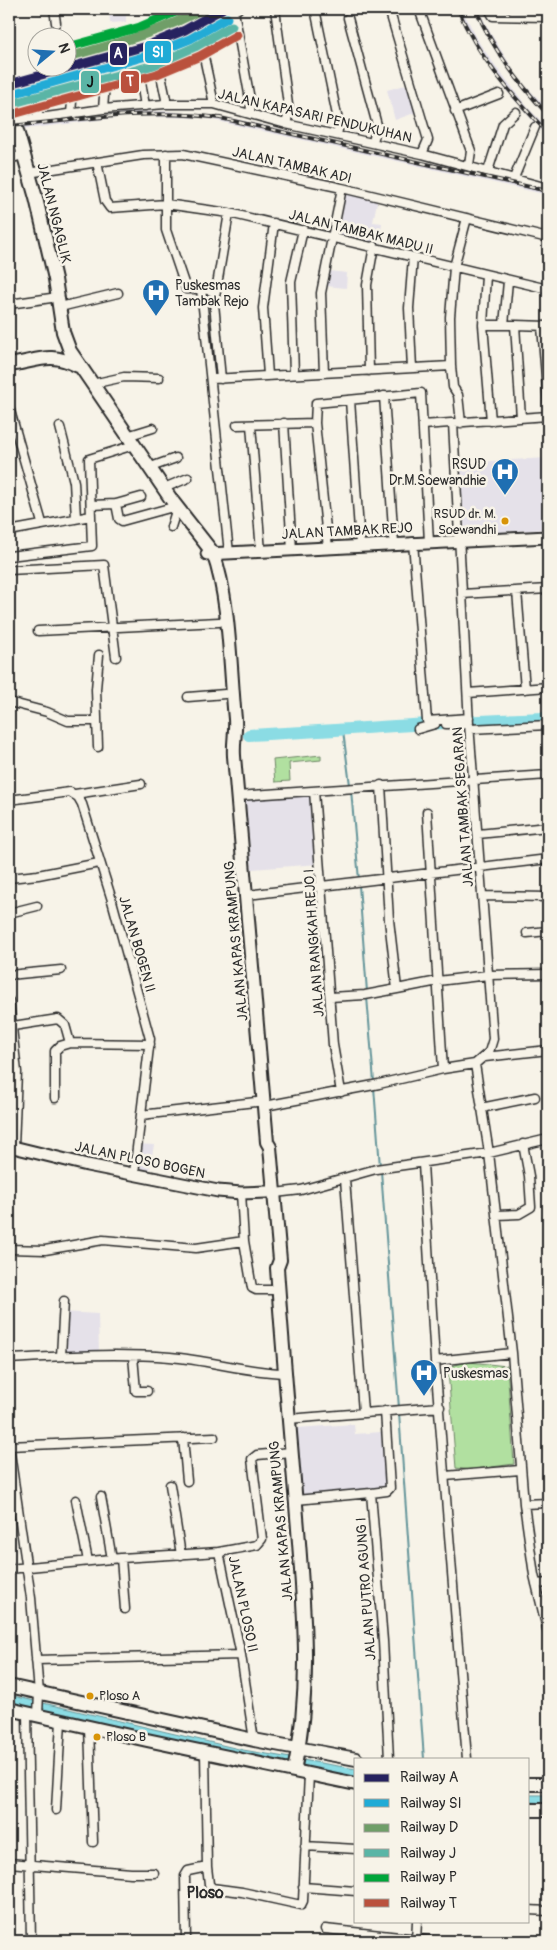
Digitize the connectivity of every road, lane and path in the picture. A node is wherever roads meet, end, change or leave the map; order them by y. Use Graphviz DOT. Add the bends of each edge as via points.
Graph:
graph roads {
  1 [pos="54,9"];
  2 [pos="275,9"];
  3 [pos="324,9"];
  4 [pos="389,9"];
  5 [pos="419,9"];
  6 [pos="236,10"];
  7 [pos="315,10"];
  8 [pos="491,12"];
  9 [pos="521,13"];
  10 [pos="348,18"];
  11 [pos="548,18"];
  12 [pos="56,22"];
  13 [pos="198,29"];
  14 [pos="155,47"];
  15 [pos="136,52"];
  16 [pos="100,61"];
  17 [pos="78,67"];
  18 [pos="37,78"];
  19 [pos="65,78"];
  20 [pos="30,80"];
  21 [pos="9,85"];
  22 [pos="498,94"];
  23 [pos="9,103"];
  24 [pos="165,104"];
  25 [pos="214,104"];
  26 [pos="145,106"];
  27 [pos="103,109"];
  28 [pos="456,110"];
  29 [pos="516,112"];
  30 [pos="71,113"];
  31 [pos="250,114"];
  32 [pos="39,118"];
  33 [pos="11,122"];
  34 [pos="286,124"];
  35 [pos="535,127"];
  36 [pos="338,135"];
  37 [pos="373,142"];
  38 [pos="166,154"];
  39 [pos="422,154"];
  40 [pos="23,155"];
  41 [pos="9,159"];
  42 [pos="97,162"];
  43 [pos="469,165"];
  44 [pos="488,171"];
  45 [pos="28,173"];
  46 [pos="514,178"];
  47 [pos="342,188"];
  48 [pos="548,188"];
  49 [pos="166,204"];
  50 [pos="228,212"];
  51 [pos="467,218"];
  52 [pos="274,224"];
  53 [pos="303,230"];
  54 [pos="332,236"];
  55 [pos="548,238"];
  56 [pos="374,246"];
  57 [pos="413,257"];
  58 [pos="454,267"];
  59 [pos="486,275"];
  60 [pos="508,281"];
  61 [pos="201,289"];
  62 [pos="548,289"];
  63 [pos="216,292"];
  64 [pos="118,293"];
  65 [pos="59,302"];
  66 [pos="9,304"];
  67 [pos="483,325"];
  68 [pos="504,325"];
  69 [pos="515,325"];
  70 [pos="545,326"];
  71 [pos="63,332"];
  72 [pos="50,356"];
  73 [pos="9,365"];
  74 [pos="451,366"];
  75 [pos="80,367"];
  76 [pos="412,368"];
  77 [pos="370,371"];
  78 [pos="324,373"];
  79 [pos="294,374"];
  80 [pos="268,375"];
  81 [pos="159,378"];
  82 [pos="212,379"];
  83 [pos="221,379"];
  84 [pos="92,384"];
  85 [pos="384,396"];
  86 [pos="350,400"];
  87 [pos="548,403"];
  88 [pos="9,407"];
  89 [pos="548,416"];
  90 [pos="521,418"];
  91 [pos="491,420"];
  92 [pos="284,423"];
  93 [pos="315,423"];
  94 [pos="457,423"];
  95 [pos="251,424"];
  96 [pos="237,425"];
  97 [pos="423,425"];
  98 [pos="60,426"];
  99 [pos="153,428"];
  100 [pos="131,440"];
  101 [pos="176,458"];
  102 [pos="150,467"];
  103 [pos="188,478"];
  104 [pos="164,488"];
  105 [pos="141,497"];
  106 [pos="116,504"];
  107 [pos="91,505"];
  108 [pos="174,506"];
  109 [pos="91,516"];
  110 [pos="76,518"];
  111 [pos="42,523"];
  112 [pos="171,527"];
  113 [pos="9,531"];
  114 [pos="548,537"];
  115 [pos="458,540"];
  116 [pos="413,542"];
  117 [pos="429,542"];
  118 [pos="394,543"];
  119 [pos="360,545"];
  120 [pos="328,548"];
  121 [pos="292,550"];
  122 [pos="9,551"];
  123 [pos="261,552"];
  124 [pos="229,553"];
  125 [pos="210,554"];
  126 [pos="9,556"];
  127 [pos="10,570"];
  128 [pos="548,589"];
  129 [pos="517,591"];
  130 [pos="462,594"];
  131 [pos="219,622"];
  132 [pos="112,626"];
  133 [pos="38,631"];
  134 [pos="99,655"];
  135 [pos="116,657"];
  136 [pos="548,687"];
  137 [pos="525,689"];
  138 [pos="468,693"];
  139 [pos="225,694"];
  140 [pos="188,697"];
  141 [pos="9,702"];
  142 [pos="96,721"];
  143 [pos="469,724"];
  144 [pos="548,725"];
  145 [pos="418,729"];
  146 [pos="232,738"];
  147 [pos="98,747"];
  148 [pos="548,775"];
  149 [pos="474,780"];
  150 [pos="141,784"];
  151 [pos="381,785"];
  152 [pos="314,791"];
  153 [pos="75,794"];
  154 [pos="238,796"];
  155 [pos="9,800"];
  156 [pos="427,812"];
  157 [pos="548,827"];
  158 [pos="478,834"];
  159 [pos="548,859"];
  160 [pos="99,863"];
  161 [pos="481,868"];
  162 [pos="431,873"];
  163 [pos="9,878"];
  164 [pos="387,878"];
  165 [pos="323,886"];
  166 [pos="247,895"];
  167 [pos="483,896"];
  168 [pos="548,897"];
  169 [pos="37,906"];
  170 [pos="9,913"];
  171 [pos="548,931"];
  172 [pos="527,933"];
  173 [pos="61,970"];
  174 [pos="548,974"];
  175 [pos="9,975"];
  176 [pos="488,975"];
  177 [pos="438,981"];
  178 [pos="397,989"];
  179 [pos="330,997"];
  180 [pos="9,1001"];
  181 [pos="13,1026"];
  182 [pos="70,1043"];
  183 [pos="150,1044"];
  184 [pos="548,1050"];
  185 [pos="484,1057"];
  186 [pos="475,1064"];
  187 [pos="443,1068"];
  188 [pos="341,1092"];
  189 [pos="535,1097"];
  190 [pos="55,1098"];
  191 [pos="265,1104"];
  192 [pos="481,1108"];
  193 [pos="141,1115"];
  194 [pos="548,1139"];
  195 [pos="523,1144"];
  196 [pos="12,1146"];
  197 [pos="488,1153"];
  198 [pos="423,1164"];
  199 [pos="134,1173"];
  200 [pos="345,1179"];
  201 [pos="271,1192"];
  202 [pos="241,1194"];
  203 [pos="496,1216"];
  204 [pos="244,1241"];
  205 [pos="9,1249"];
  206 [pos="279,1290"];
  207 [pos="64,1301"];
  208 [pos="512,1353"];
  209 [pos="61,1356"];
  210 [pos="133,1356"];
  211 [pos="9,1359"];
  212 [pos="435,1361"];
  213 [pos="284,1373"];
  214 [pos="147,1392"];
  215 [pos="440,1407"];
  216 [pos="385,1411"];
  217 [pos="363,1412"];
  218 [pos="288,1419"];
  219 [pos="214,1437"];
  220 [pos="183,1438"];
  221 [pos="9,1446"];
  222 [pos="291,1452"];
  223 [pos="520,1470"];
  224 [pos="445,1476"];
  225 [pos="187,1481"];
  226 [pos="170,1485"];
  227 [pos="371,1493"];
  228 [pos="101,1497"];
  229 [pos="76,1500"];
  230 [pos="296,1500"];
  231 [pos="548,1503"];
  232 [pos="524,1504"];
  233 [pos="219,1552"];
  234 [pos="180,1555"];
  235 [pos="121,1558"];
  236 [pos="112,1559"];
  237 [pos="88,1561"];
  238 [pos="26,1566"];
  239 [pos="9,1569"];
  240 [pos="548,1582"];
  241 [pos="536,1584"];
  242 [pos="548,1596"];
  243 [pos="540,1599"];
  244 [pos="125,1609"];
  245 [pos="548,1633"];
  246 [pos="240,1655"];
  247 [pos="36,1660"];
  248 [pos="9,1686"];
  249 [pos="39,1694"];
  250 [pos="9,1709"];
  251 [pos="34,1713"];
  252 [pos="61,1721"];
  253 [pos="89,1727"];
  254 [pos="254,1740"];
  255 [pos="299,1749"];
  256 [pos="205,1752"];
  257 [pos="389,1758"];
  258 [pos="467,1758"];
  259 [pos="354,1759"];
  260 [pos="294,1770"];
  261 [pos="309,1774"];
  262 [pos="354,1784"];
  263 [pos="530,1784"];
  264 [pos="548,1784"];
  265 [pos="56,1810"];
  266 [pos="530,1810"];
  267 [pos="548,1810"];
  268 [pos="93,1842"];
  269 [pos="305,1846"];
  270 [pos="354,1850"];
  271 [pos="9,1863"];
  272 [pos="29,1864"];
  273 [pos="207,1867"];
  274 [pos="154,1873"];
  275 [pos="303,1887"];
  276 [pos="354,1891"];
  277 [pos="530,1910"];
  278 [pos="548,1911"];
  279 [pos="417,1922"];
  280 [pos="325,1929"];
  281 [pos="416,1940"];
  282 [pos="31,1941"];
  283 [pos="186,1941"];
  284 [pos="437,1941"];
  1 -- 12 [label="street"];
  2 -- 34 [label="street" via="288,112"];
  3 -- 7 [label="street"];
  4 -- 39 [label="street" via="428,140"];
  5 -- 28 [label="street"];
  6 -- 13 [label="street"];
  6 -- 31 [label="street"];
  7 -- 36 [label="street" via="339,125"];
  8 -- 9 [label="street"];
  9 -- 11 [label="street"];
  10 -- 37 [label="street" via="377,126"];
  13 -- 14 [label="street"];
  13 -- 25 [label="street"];
  14 -- 15 [label="street"];
  14 -- 24 [label="street"];
  15 -- 16 [label="street"];
  15 -- 26 [label="street"];
  16 -- 17 [label="street"];
  16 -- 27 [label="street" via="105,84"];
  18 -- 20 [label="street"];
  19 -- 30 [label="street" via="72,102"];
  20 -- 21 [label="street"];
  20 -- 32 [label="street"];
  22 -- 28 [label="street"];
  23 -- 33 [label="main road, JALAN NGAGLIK"];
  24 -- 25 [label="street, JALAN KAPASARI PENDUKUHAN"];
  24 -- 26 [label="street, JALAN KAPASARI PENDUKUHAN"];
  25 -- 31 [label="street, JALAN KAPASARI PENDUKUHAN"];
  26 -- 27 [label="street, JALAN KAPASARI PENDUKUHAN"];
  27 -- 30 [label="street, JALAN KAPASARI PENDUKUHAN"];
  28 -- 43 [label="street" via="471,151"];
  29 -- 44 [label="street" via="503,124"];
  30 -- 32 [label="street, JALAN KAPASARI PENDUKUHAN"];
  31 -- 34 [label="street, JALAN KAPASARI PENDUKUHAN"];
  32 -- 33 [label="street, JALAN KAPASARI PENDUKUHAN"];
  33 -- 40 [label="main road, JALAN NGAGLIK"];
  34 -- 36 [label="street, JALAN KAPASARI PENDUKUHAN"];
  35 -- 46 [label="street"];
  36 -- 37 [label="street, JALAN KAPASARI PENDUKUHAN"];
  37 -- 39 [label="street, JALAN KAPASARI PENDUKUHAN"];
  38 -- 42 [label="street, JALAN TAMBAK ADI"];
  38 -- 47 [label="street, JALAN TAMBAK ADI" via="195,156"];
  38 -- 49 [label="street"];
  39 -- 43 [label="street, JALAN KAPASARI PENDUKUHAN"];
  40 -- 41 [label="street"];
  40 -- 45 [label="main road, JALAN NGAGLIK"];
  42 -- 45 [label="street, JALAN TAMBAK ADI"];
  42 -- 49 [label="street, JALAN TAMBAK MADU II" via="108,207"];
  43 -- 44 [label="street, JALAN KAPASARI PENDUKUHAN"];
  44 -- 46 [label="street, JALAN KAPASARI PENDUKUHAN"];
  45 -- 65 [label="main road, JALAN NGAGLIK"];
  46 -- 48 [label="street, JALAN KAPASARI PENDUKUHAN"];
  47 -- 51 [label="street, JALAN TAMBAK ADI"];
  47 -- 54 [label="street"];
  49 -- 50 [label="street, JALAN TAMBAK MADU II"];
  49 -- 61 [label="street" via="166,231 184,287 188,290"];
  50 -- 52 [label="street, JALAN TAMBAK MADU II"];
  50 -- 63 [label="street"];
  51 -- 55 [label="street, JALAN TAMBAK ADI"];
  51 -- 58 [label="street, JALAN TAMBAK SEGARAN"];
  52 -- 53 [label="street, JALAN TAMBAK MADU II"];
  52 -- 80 [label="street" via="263,308"];
  53 -- 54 [label="street, JALAN TAMBAK MADU II"];
  53 -- 79 [label="street" via="291,282"];
  54 -- 56 [label="street, JALAN TAMBAK MADU II"];
  54 -- 78 [label="street" via="321,292"];
  56 -- 57 [label="street, JALAN TAMBAK MADU II"];
  56 -- 77 [label="street" via="367,285"];
  57 -- 58 [label="street, JALAN TAMBAK MADU II"];
  57 -- 76 [label="street" via="409,308"];
  58 -- 59 [label="street, JALAN TAMBAK MADU II"];
  58 -- 74 [label="street, JALAN TAMBAK SEGARAN"];
  59 -- 60 [label="street, JALAN TAMBAK MADU II"];
  59 -- 67 [label="street"];
  60 -- 62 [label="street, JALAN TAMBAK MADU II"];
  60 -- 68 [label="street"];
  61 -- 63 [label="street"];
  61 -- 82 [label="street"];
  63 -- 83 [label="street" via="214,305"];
  64 -- 65 [label="street"];
  65 -- 66 [label="street"];
  65 -- 71 [label="main road, JALAN NGAGLIK"];
  67 -- 68 [label="street"];
  67 -- 91 [label="street"];
  68 -- 69 [label="street"];
  69 -- 70 [label="street"];
  69 -- 90 [label="street"];
  70 -- 87 [label="street"];
  71 -- 72 [label="main road" via="58,347"];
  71 -- 75 [label="main road, JALAN NGAGLIK"];
  72 -- 73 [label="main road"];
  72 -- 75 [label="main road"];
  74 -- 76 [label="street"];
  74 -- 94 [label="street, JALAN TAMBAK SEGARAN" via="453,387 458,395"];
  75 -- 84 [label="main road, JALAN KAPAS KRAMPUNG"];
  76 -- 77 [label="street"];
  77 -- 78 [label="street"];
  78 -- 79 [label="street"];
  79 -- 80 [label="street"];
  80 -- 83 [label="street"];
  81 -- 84 [label="street" via="124,377"];
  82 -- 83 [label="street"];
  82 -- 124 [label="street"];
  84 -- 100 [label="main road, JALAN KAPAS KRAMPUNG"];
  85 -- 86 [label="street"];
  85 -- 97 [label="street" via="421,393"];
  85 -- 118 [label="street"];
  86 -- 93 [label="street" via="316,403"];
  86 -- 119 [label="street"];
  88 -- 111 [label="street"];
  89 -- 90 [label="street"];
  90 -- 91 [label="street"];
  91 -- 94 [label="street"];
  92 -- 93 [label="street"];
  92 -- 95 [label="street"];
  92 -- 121 [label="street"];
  93 -- 120 [label="street"];
  94 -- 97 [label="street"];
  94 -- 115 [label="street, JALAN TAMBAK SEGARAN"];
  95 -- 96 [label="street"];
  95 -- 123 [label="street"];
  97 -- 117 [label="street"];
  98 -- 110 [label="street" via="74,482"];
  99 -- 100 [label="street"];
  100 -- 102 [label="main road, JALAN KAPAS KRAMPUNG"];
  100 -- 107 [label="street" via="89,458"];
  101 -- 102 [label="street"];
  102 -- 104 [label="main road, JALAN KAPAS KRAMPUNG"];
  103 -- 104 [label="street"];
  104 -- 108 [label="main road, JALAN KAPAS KRAMPUNG"];
  105 -- 106 [label="street"];
  106 -- 107 [label="street"];
  106 -- 108 [label="street" via="118,519 122,521"];
  107 -- 109 [label="street"];
  108 -- 112 [label="street"];
  108 -- 125 [label="main road, JALAN KAPAS KRAMPUNG"];
  109 -- 110 [label="street"];
  109 -- 126 [label="street" via="92,546"];
  110 -- 111 [label="street"];
  111 -- 113 [label="street"];
  114 -- 115 [label="street, JALAN TAMBAK REJO"];
  115 -- 117 [label="street, JALAN TAMBAK REJO"];
  115 -- 130 [label="street, JALAN TAMBAK SEGARAN"];
  116 -- 117 [label="street, JALAN TAMBAK REJO"];
  116 -- 118 [label="street, JALAN TAMBAK REJO"];
  116 -- 143 [label="street" via="427,721"];
  118 -- 119 [label="street, JALAN TAMBAK REJO"];
  119 -- 120 [label="street, JALAN TAMBAK REJO"];
  120 -- 121 [label="street, JALAN TAMBAK REJO"];
  121 -- 123 [label="street, JALAN TAMBAK REJO"];
  122 -- 126 [label="street"];
  123 -- 124 [label="street, JALAN TAMBAK REJO"];
  124 -- 125 [label="street, JALAN TAMBAK REJO"];
  125 -- 131 [label="main road, JALAN KAPAS KRAMPUNG"];
  125 -- 146 [label="main road, JALAN KAPAS KRAMPUNG" via="219,572 224,609 236,731"];
  126 -- 127 [label="street"];
  127 -- 132 [label="street" via="104,565"];
  128 -- 129 [label="street"];
  129 -- 130 [label="street"];
  129 -- 137 [label="street"];
  130 -- 138 [label="street, JALAN TAMBAK SEGARAN"];
  131 -- 132 [label="street"];
  131 -- 139 [label="main road, JALAN KAPAS KRAMPUNG"];
  132 -- 133 [label="street"];
  132 -- 135 [label="street"];
  134 -- 142 [label="street"];
  136 -- 137 [label="street"];
  137 -- 138 [label="street"];
  138 -- 143 [label="street, JALAN TAMBAK SEGARAN"];
  139 -- 140 [label="street"];
  139 -- 146 [label="main road, JALAN KAPAS KRAMPUNG" via="228,731"];
  141 -- 142 [label="street" via="68,721"];
  142 -- 147 [label="street"];
  143 -- 144 [label="street"];
  143 -- 145 [label="street" via="429,724"];
  143 -- 149 [label="street, JALAN TAMBAK SEGARAN"];
  146 -- 154 [label="main road, JALAN KAPAS KRAMPUNG"];
  148 -- 149 [label="street"];
  149 -- 151 [label="street"];
  149 -- 158 [label="street, JALAN TAMBAK SEGARAN"];
  150 -- 153 [label="street"];
  151 -- 152 [label="street"];
  151 -- 164 [label="street"];
  152 -- 154 [label="street"];
  152 -- 165 [label="street, JALAN RANGKAH REJO I"];
  153 -- 155 [label="street" via="63,792"];
  153 -- 160 [label="street, JALAN BOGEN II" via="82,804"];
  154 -- 166 [label="main road, JALAN KAPAS KRAMPUNG"];
  156 -- 162 [label="street"];
  157 -- 158 [label="street"];
  158 -- 161 [label="street, JALAN TAMBAK SEGARAN"];
  159 -- 161 [label="street"];
  160 -- 163 [label="street"];
  160 -- 183 [label="street, JALAN BOGEN II"];
  161 -- 162 [label="street"];
  161 -- 167 [label="street, JALAN TAMBAK SEGARAN"];
  162 -- 164 [label="street"];
  162 -- 177 [label="street"];
  164 -- 165 [label="street"];
  164 -- 178 [label="street"];
  165 -- 166 [label="street"];
  165 -- 179 [label="street, JALAN RANGKAH REJO I"];
  166 -- 191 [label="main road, JALAN KAPAS KRAMPUNG"];
  167 -- 168 [label="street"];
  167 -- 176 [label="street, JALAN TAMBAK SEGARAN"];
  169 -- 170 [label="street"];
  171 -- 172 [label="street"];
  173 -- 175 [label="street"];
  174 -- 176 [label="street"];
  176 -- 177 [label="street"];
  176 -- 185 [label="street, JALAN TAMBAK SEGARAN" via="493,1039 491,1049"];
  177 -- 178 [label="street"];
  177 -- 187 [label="street"];
  178 -- 179 [label="street" via="368,995"];
  179 -- 188 [label="street, JALAN RANGKAH REJO I" via="333,1045"];
  180 -- 181 [label="street"];
  181 -- 182 [label="street" via="61,1020"];
  181 -- 196 [label="street" via="18,1086"];
  182 -- 183 [label="street"];
  182 -- 190 [label="street" via="55,1050"];
  183 -- 193 [label="street, JALAN BOGEN II"];
  184 -- 185 [label="street"];
  185 -- 186 [label="street"];
  186 -- 187 [label="street"];
  186 -- 192 [label="street"];
  187 -- 188 [label="street"];
  188 -- 191 [label="street"];
  189 -- 192 [label="street"];
  191 -- 193 [label="street"];
  191 -- 201 [label="main road, JALAN KAPAS KRAMPUNG" via="268,1142 264,1147"];
  192 -- 197 [label="street"];
  193 -- 199 [label="street, JALAN BOGEN II"];
  194 -- 195 [label="street"];
  195 -- 197 [label="street"];
  195 -- 203 [label="street" via="531,1208 519,1214"];
  196 -- 199 [label="street, JALAN PLOSO BOGEN"];
  197 -- 198 [label="street"];
  197 -- 203 [label="street"];
  198 -- 200 [label="street" via="380,1168"];
  198 -- 212 [label="street"];
  199 -- 202 [label="street, JALAN PLOSO BOGEN"];
  200 -- 201 [label="street" via="301,1190"];
  200 -- 217 [label="street"];
  201 -- 202 [label="street, JALAN PLOSO BOGEN"];
  201 -- 206 [label="main road, JALAN KAPAS KRAMPUNG" via="273,1261"];
  202 -- 204 [label="street"];
  203 -- 208 [label="street"];
  204 -- 205 [label="street" via="196,1248 103,1240 45,1250"];
  204 -- 206 [label="street" via="253,1289"];
  206 -- 213 [label="main road, JALAN KAPAS KRAMPUNG"];
  207 -- 209 [label="street"];
  208 -- 212 [label="street"];
  208 -- 223 [label="street"];
  209 -- 210 [label="street"];
  209 -- 211 [label="street"];
  210 -- 213 [label="street" via="178,1358"];
  210 -- 214 [label="street" via="136,1391"];
  212 -- 215 [label="street"];
  213 -- 218 [label="main road, JALAN KAPAS KRAMPUNG"];
  215 -- 216 [label="street"];
  215 -- 224 [label="street"];
  216 -- 217 [label="street"];
  216 -- 227 [label="street" via="390,1488"];
  217 -- 218 [label="street"];
  218 -- 222 [label="main road, JALAN KAPAS KRAMPUNG"];
  219 -- 220 [label="street"];
  220 -- 221 [label="street"];
  220 -- 225 [label="street"];
  221 -- 238 [label="street"];
  222 -- 230 [label="main road, JALAN KAPAS KRAMPUNG"];
  222 -- 233 [label="street, JALAN PLOSO II" via="257,1455 252,1459 261,1543"];
  223 -- 224 [label="street"];
  223 -- 232 [label="street"];
  224 -- 258 [label="street"];
  226 -- 234 [label="street"];
  227 -- 230 [label="street"];
  227 -- 257 [label="street, JALAN PUTRO AGUNG I"];
  228 -- 236 [label="street"];
  229 -- 237 [label="street"];
  230 -- 255 [label="main road, JALAN KAPAS KRAMPUNG" via="307,1672"];
  231 -- 232 [label="street"];
  232 -- 241 [label="street"];
  233 -- 234 [label="street"];
  233 -- 246 [label="street, JALAN PLOSO II"];
  234 -- 235 [label="street"];
  235 -- 236 [label="street"];
  235 -- 244 [label="street"];
  236 -- 237 [label="street"];
  237 -- 238 [label="street"];
  238 -- 239 [label="street"];
  238 -- 247 [label="street"];
  240 -- 241 [label="street"];
  241 -- 243 [label="street"];
  242 -- 243 [label="street"];
  243 -- 245 [label="street"];
  246 -- 247 [label="street"];
  246 -- 254 [label="street, JALAN PLOSO II"];
  247 -- 249 [label="street"];
  248 -- 249 [label="main road"];
  249 -- 251 [label="street"];
  249 -- 254 [label="main road"];
  250 -- 251 [label="main road"];
  251 -- 252 [label="main road"];
  251 -- 272 [label="street"];
  252 -- 253 [label="main road"];
  252 -- 265 [label="street"];
  253 -- 256 [label="main road"];
  253 -- 268 [label="street"];
  254 -- 255 [label="main road"];
  255 -- 259 [label="main road"];
  255 -- 260 [label="main road, JALAN KAPAS KRAMPUNG"];
  256 -- 260 [label="main road"];
  256 -- 273 [label="street"];
  260 -- 261 [label="main road"];
  261 -- 262 [label="main road"];
  261 -- 269 [label="street"];
  263 -- 264 [label="main road"];
  266 -- 267 [label="main road"];
  269 -- 270 [label="street"];
  269 -- 275 [label="street"];
  271 -- 272 [label="street"];
  272 -- 274 [label="street"];
  272 -- 282 [label="street"];
  273 -- 275 [label="street" via="212,1888 298,1905 303,1901"];
  273 -- 283 [label="street" via="188,1871 186,1876"];
  275 -- 276 [label="street"];
  277 -- 278 [label="street"];
  279 -- 281 [label="street"];
  280 -- 281 [label="street"];
  281 -- 284 [label="street"];
}
